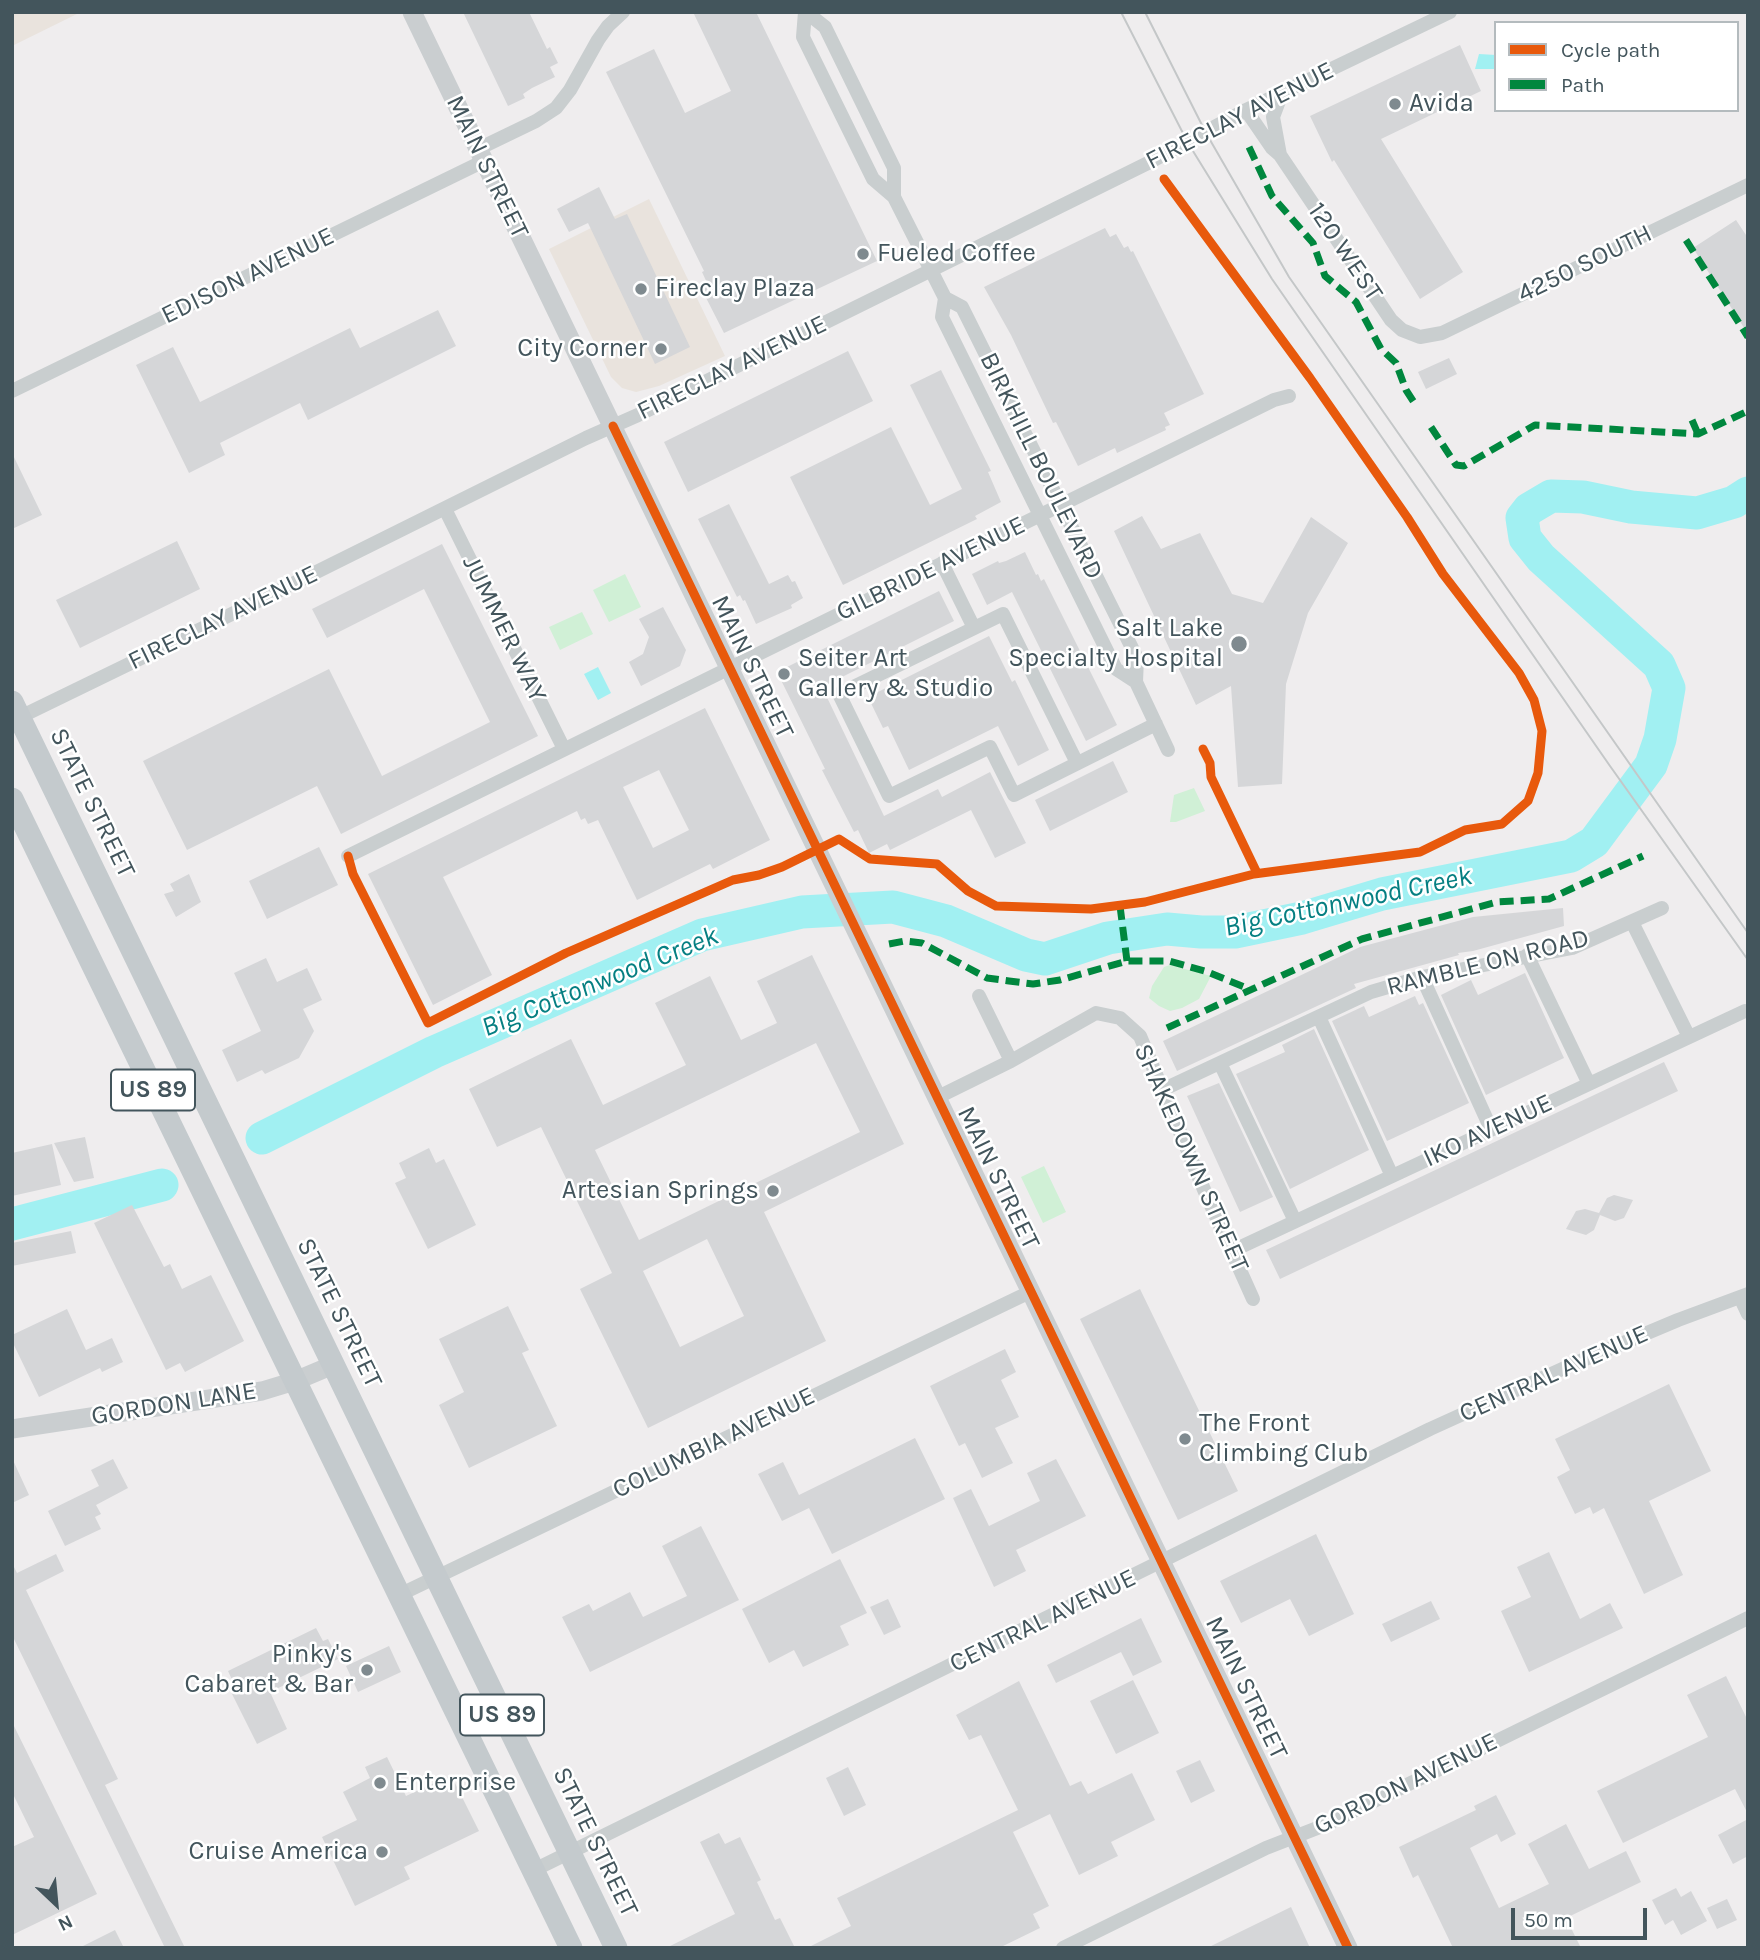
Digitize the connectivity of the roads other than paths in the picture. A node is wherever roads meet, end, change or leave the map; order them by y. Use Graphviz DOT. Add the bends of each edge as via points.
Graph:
graph roads {
  1 [pos="412,12"];
  2 [pos="623,12"];
  3 [pos="806,12"];
  4 [pos="1450,12"];
  5 [pos="1282,93"];
  6 [pos="1246,110"];
  7 [pos="481,155"];
  8 [pos="1280,155"];
  9 [pos="1748,185"];
  10 [pos="894,197"];
  11 [pos="931,270"];
  12 [pos="945,298"];
  13 [pos="1420,337"];
  14 [pos="12,391"];
  15 [pos="1289,396"];
  16 [pos="612,426"];
  17 [pos="1060,506"];
  18 [pos="444,509"];
  19 [pos="1040,515"];
  20 [pos="942,563"];
  21 [pos="974,628"];
  22 [pos="729,668"];
  23 [pos="1136,682"];
  24 [pos="15,713"];
  25 [pos="1156,724"];
  26 [pos="564,750"];
  27 [pos="1168,750"];
  28 [pos="1077,763"];
  29 [pos="12,799"];
  30 [pos="348,856"];
  31 [pos="1662,908"];
  32 [pos="1632,922"];
  33 [pos="1527,955"];
  34 [pos="1422,977"];
  35 [pos="979,996"];
  36 [pos="1745,1011"];
  37 [pos="1319,1017"];
  38 [pos="1689,1037"];
  39 [pos="1011,1061"];
  40 [pos="1220,1063"];
  41 [pos="1589,1084"];
  42 [pos="1162,1090"];
  43 [pos="936,1098"];
  44 [pos="1491,1129"];
  45 [pos="1392,1175"];
  46 [pos="1295,1221"];
  47 [pos="1231,1251"];
  48 [pos="1030,1292"];
  49 [pos="1744,1296"];
  50 [pos="1253,1298"];
  51 [pos="1748,1314"];
  52 [pos="332,1364"];
  53 [pos="295,1381"];
  54 [pos="12,1429"];
  55 [pos="1162,1563"];
  56 [pos="437,1576"];
  57 [pos="399,1595"];
  58 [pos="1748,1618"];
  59 [pos="1295,1837"];
  60 [pos="569,1853"];
  61 [pos="534,1870"];
  62 [pos="571,1948"];
  63 [pos="616,1948"];
  64 [pos="1063,1948"];
  65 [pos="1348,1948"];
  1 -- 7 [label="street, MAIN STREET"];
  2 -- 7 [label="street, EDISON AVENUE" via="598,40 556,108"];
  3 -- 10 [label="street, BIRKHILL BOULEVARD" via="825,27 894,168"];
  3 -- 10 [label="street, BIRKHILL BOULEVARD" via="803,37 873,179"];
  4 -- 5 [label="street, FIRECLAY AVENUE"];
  5 -- 6 [label="street, FIRECLAY AVENUE"];
  5 -- 8 [label="street, 120 WEST" via="1273,117"];
  6 -- 8 [label="street, 120 WEST"];
  6 -- 11 [label="street, FIRECLAY AVENUE"];
  7 -- 14 [label="street, EDISON AVENUE"];
  7 -- 16 [label="street, MAIN STREET"];
  8 -- 13 [label="street, 120 WEST" via="1391,320"];
  9 -- 13 [label="street, 4250 SOUTH" via="1442,333"];
  10 -- 11 [label="street, BIRKHILL BOULEVARD"];
  11 -- 12 [label="street, BIRKHILL BOULEVARD"];
  11 -- 16 [label="street, FIRECLAY AVENUE"];
  12 -- 17 [label="street, BIRKHILL BOULEVARD" via="962,307"];
  12 -- 19 [label="street, BIRKHILL BOULEVARD" via="942,317"];
  15 -- 17 [label="street, GILBRIDE AVENUE"];
  16 -- 18 [label="street, FIRECLAY AVENUE"];
  16 -- 22 [label="street, MAIN STREET"];
  17 -- 19 [label="street, GILBRIDE AVENUE"];
  17 -- 23 [label="street, BIRKHILL BOULEVARD" via="1137,658"];
  18 -- 24 [label="street, FIRECLAY AVENUE"];
  18 -- 26 [label="street, JUMMER WAY"];
  19 -- 20 [label="street, GILBRIDE AVENUE"];
  19 -- 23 [label="street, BIRKHILL BOULEVARD" via="1116,669"];
  20 -- 21 [label="street"];
  20 -- 22 [label="street, GILBRIDE AVENUE"];
  21 -- 28 [label="street" via="1003,614"];
  21 -- 28 [label="street" via="839,694 889,796 990,747 1014,795"];
  22 -- 26 [label="street, GILBRIDE AVENUE"];
  22 -- 43 [label="street, MAIN STREET"];
  23 -- 25 [label="street, BIRKHILL BOULEVARD"];
  24 -- 52 [label="main road, STATE STREET / US 89"];
  25 -- 27 [label="street, BIRKHILL BOULEVARD"];
  25 -- 28 [label="street"];
  26 -- 30 [label="street, GILBRIDE AVENUE"];
  29 -- 53 [label="main road, US 89"];
  31 -- 32 [label="street, RAMBLE ON ROAD"];
  32 -- 33 [label="street, RAMBLE ON ROAD" via="1572,948"];
  32 -- 38 [label="street"];
  33 -- 34 [label="street, RAMBLE ON ROAD"];
  33 -- 41 [label="street"];
  34 -- 37 [label="street, RAMBLE ON ROAD" via="1371,992"];
  34 -- 44 [label="street"];
  35 -- 39 [label="street"];
  36 -- 38 [label="street, IKO AVENUE"];
  37 -- 40 [label="street, RAMBLE ON ROAD"];
  37 -- 45 [label="street"];
  38 -- 41 [label="street, IKO AVENUE"];
  39 -- 42 [label="street, SHAKEDOWN STREET" via="1096,1013 1120,1018 1140,1035"];
  39 -- 43 [label="street, SHAKEDOWN STREET"];
  40 -- 42 [label="street, RAMBLE ON ROAD"];
  40 -- 46 [label="street"];
  41 -- 44 [label="street, IKO AVENUE"];
  42 -- 47 [label="street, SHAKEDOWN STREET"];
  43 -- 48 [label="street, MAIN STREET"];
  44 -- 45 [label="street, IKO AVENUE"];
  45 -- 46 [label="street, IKO AVENUE"];
  46 -- 47 [label="street, IKO AVENUE"];
  47 -- 50 [label="street, SHAKEDOWN STREET"];
  48 -- 55 [label="street, MAIN STREET"];
  48 -- 56 [label="street, COLUMBIA AVENUE"];
  49 -- 51 [label="street"];
  49 -- 55 [label="street, CENTRAL AVENUE" via="1499,1397"];
  52 -- 53 [label="street, GORDON LANE"];
  52 -- 56 [label="main road, STATE STREET / US 89"];
  53 -- 54 [label="street, GORDON LANE" via="262,1391"];
  53 -- 57 [label="main road, US 89"];
  55 -- 59 [label="street, MAIN STREET"];
  55 -- 60 [label="street, CENTRAL AVENUE"];
  56 -- 57 [label="street, COLUMBIA AVENUE"];
  56 -- 60 [label="main road, STATE STREET / US 89"];
  57 -- 61 [label="main road, US 89"];
  58 -- 59 [label="street, GORDON AVENUE"];
  59 -- 64 [label="street, GORDON AVENUE"];
  59 -- 65 [label="street, MAIN STREET"];
  60 -- 61 [label="street, CENTRAL AVENUE"];
  60 -- 63 [label="main road, STATE STREET / US 89"];
  61 -- 62 [label="main road, US 89"];
}
